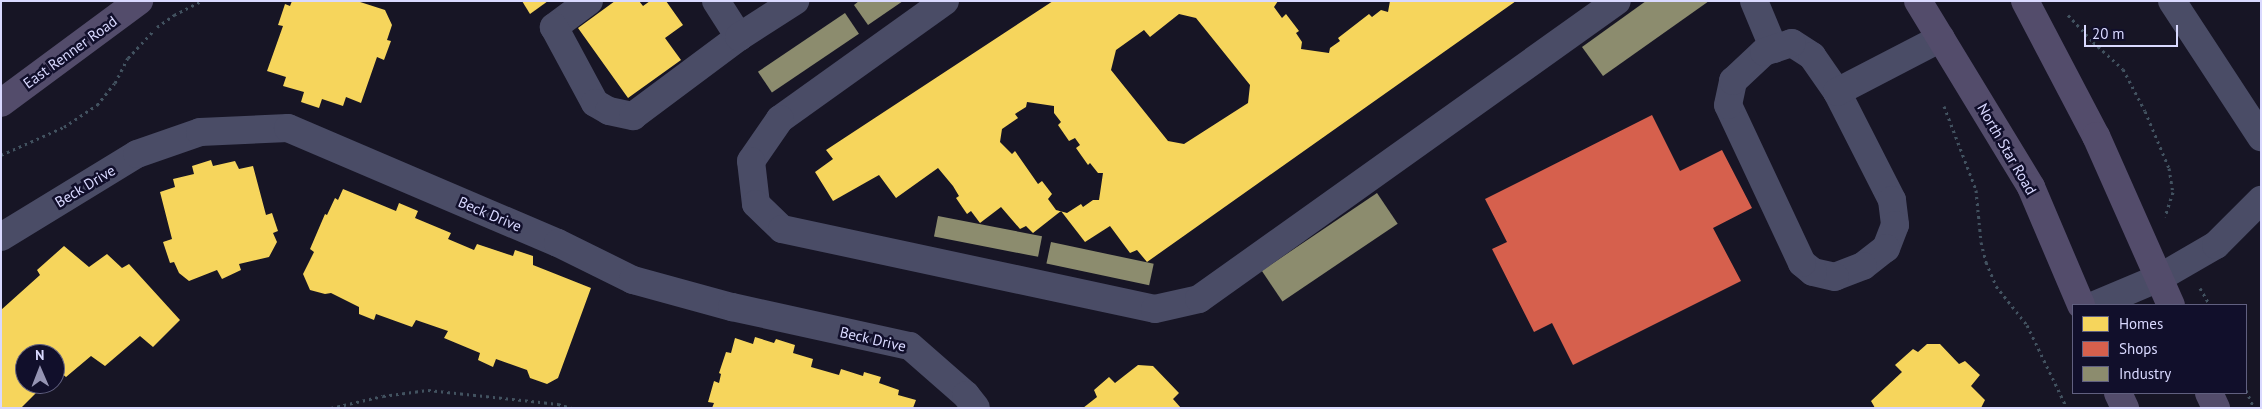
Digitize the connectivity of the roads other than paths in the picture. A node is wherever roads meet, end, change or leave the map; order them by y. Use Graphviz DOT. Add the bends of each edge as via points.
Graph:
graph roads {
  1 [pos="139,1"];
  2 [pos="589,1"];
  3 [pos="716,1"];
  4 [pos="795,1"];
  5 [pos="945,1"];
  6 [pos="1617,1"];
  7 [pos="1754,1"];
  8 [pos="1918,1"];
  9 [pos="2025,1"];
  10 [pos="2172,1"];
  11 [pos="739,36"];
  12 [pos="1941,38"];
  13 [pos="1774,49"];
  14 [pos="1837,92"];
  15 [pos="1,102"];
  16 [pos="2261,137"];
  17 [pos="2261,200"];
  18 [pos="1,237"];
  19 [pos="2159,278"];
  20 [pos="2081,304"];
  21 [pos="2097,304"];
  22 [pos="2171,304"];
  23 [pos="2118,394"];
  24 [pos="2209,394"];
  25 [pos="976,408"];
  26 [pos="2125,408"];
  27 [pos="2216,408"];
  1 -- 15 [label="main road, East Renner Road"];
  2 -- 11 [label="lane" via="554,27 595,103 609,111 633,116"];
  3 -- 11 [label="lane"];
  4 -- 11 [label="lane"];
  5 -- 6 [label="lane" via="780,119 751,161 756,204 782,229 1155,309 1199,298"];
  7 -- 13 [label="lane"];
  8 -- 12 [label="main road, North Star Road"];
  9 -- 19 [label="main road" via="2096,136"];
  10 -- 16 [label="lane"];
  12 -- 14 [label="lane"];
  12 -- 20 [label="main road, North Star Road" via="2031,187"];
  13 -- 14 [label="lane" via="1792,43 1812,56"];
  13 -- 14 [label="lane" via="1764,52 1733,81 1728,105 1802,262 1813,272 1835,277 1864,266 1886,248 1895,225 1892,200"];
  17 -- 19 [label="lane" via="2216,245"];
  18 -- 25 [label="lane, Beck Drive" via="137,154 200,132 288,128 558,243 633,280 732,307 910,346 966,395"];
  19 -- 21 [label="lane"];
  19 -- 22 [label="main road"];
  23 -- 26 [label="main road"];
  24 -- 27 [label="main road"];
}
